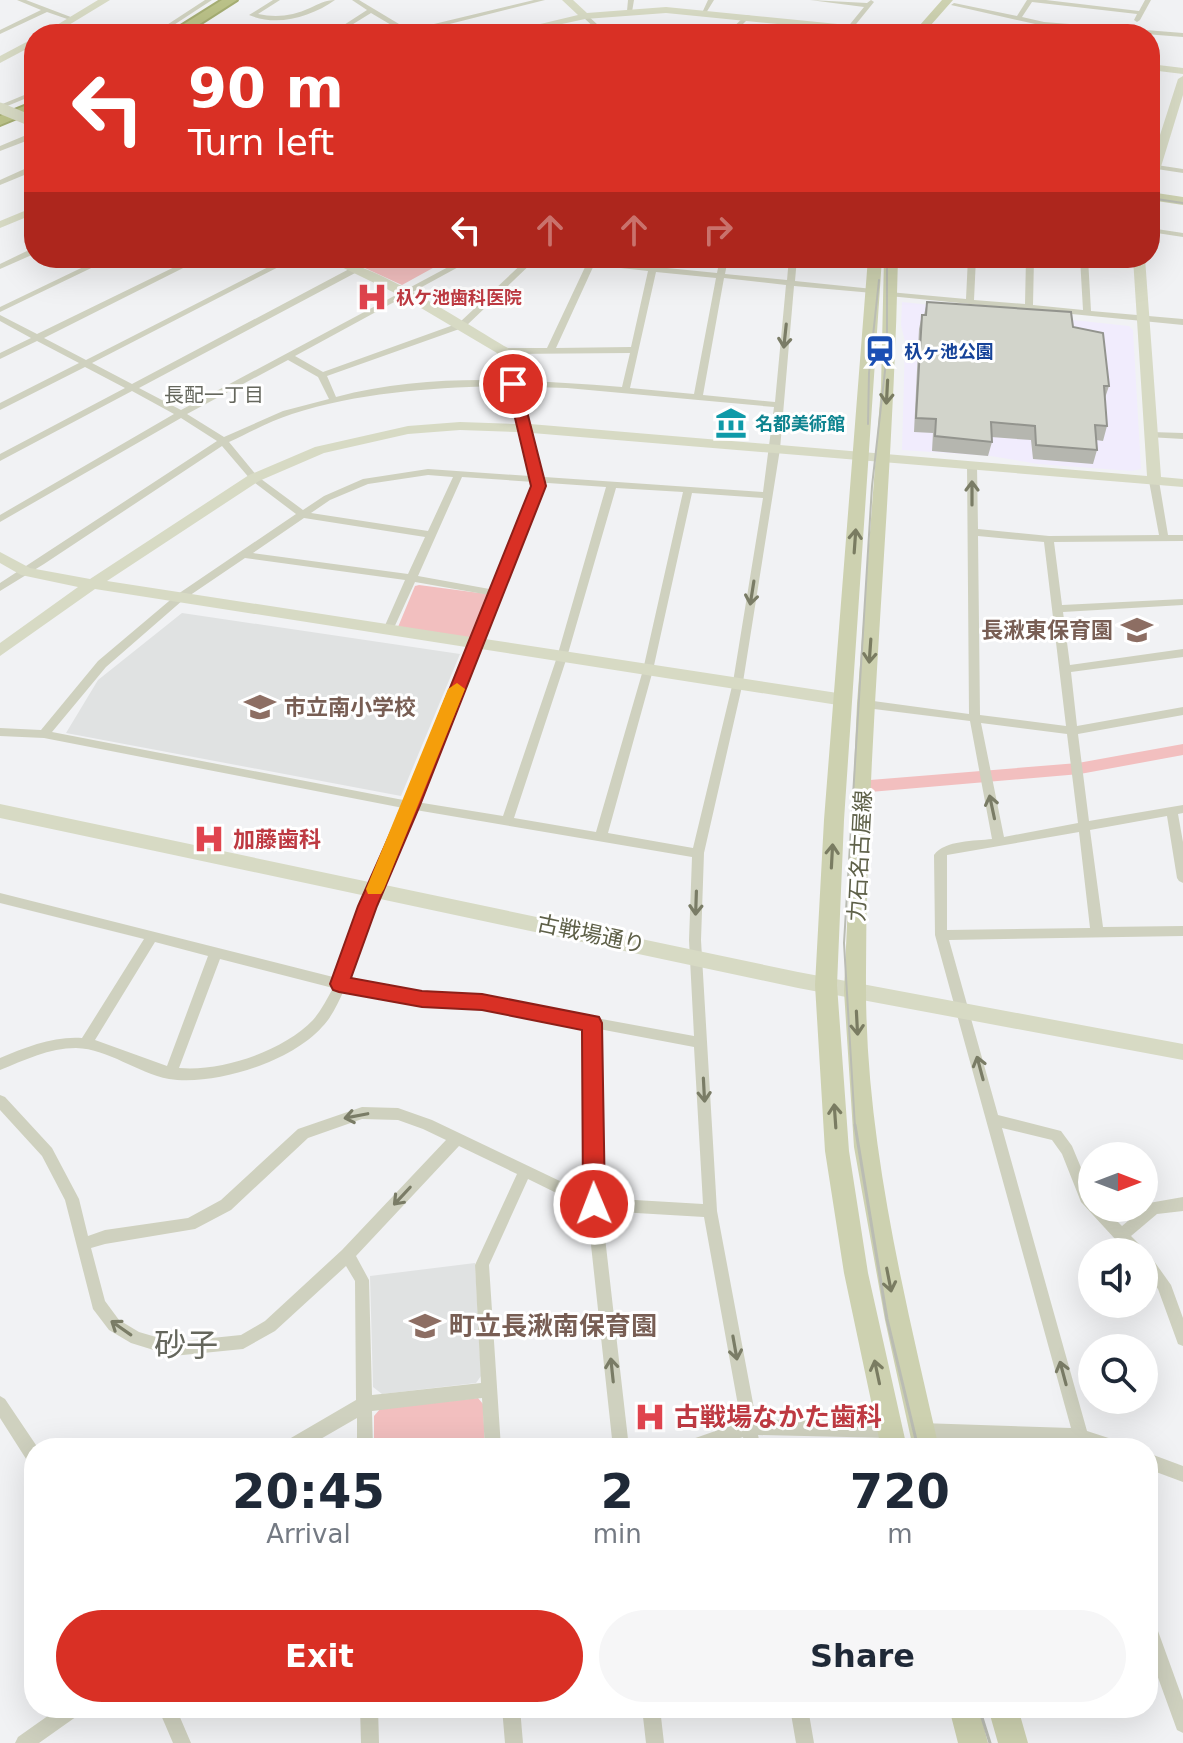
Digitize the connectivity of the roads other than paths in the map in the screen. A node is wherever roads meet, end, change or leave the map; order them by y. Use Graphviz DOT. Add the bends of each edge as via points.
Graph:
graph roads {
  1 [pos="20,0"];
  2 [pos="105,0"];
  3 [pos="209,0"];
  4 [pos="231,0"];
  5 [pos="253,0"];
  6 [pos="277,0"];
  7 [pos="332,0"];
  8 [pos="355,0"];
  9 [pos="542,0"];
  10 [pos="567,0"];
  11 [pos="711,0"];
  12 [pos="813,0"];
  13 [pos="823,0"];
  14 [pos="1148,0"];
  15 [pos="954,2"];
  16 [pos="1090,2"];
  17 [pos="870,3"];
  18 [pos="631,6"];
  19 [pos="758,6"];
  20 [pos="45,10"];
  21 [pos="371,10"];
  22 [pos="704,12"];
  23 [pos="1141,13"];
  24 [pos="585,16"];
  25 [pos="748,16"];
  26 [pos="73,19"];
  27 [pos="1018,19"];
  28 [pos="64,24"];
  29 [pos="172,24"];
  30 [pos="191,24"];
  31 [pos="214,24"];
  32 [pos="349,24"];
  33 [pos="392,24"];
  34 [pos="438,24"];
  35 [pos="549,24"];
  36 [pos="594,24"];
  37 [pos="740,24"];
  38 [pos="805,24"];
  39 [pos="852,24"];
  40 [pos="929,24"];
  41 [pos="937,24"];
  42 [pos="1061,24"];
  43 [pos="1135,24"];
  44 [pos="0,32"];
  45 [pos="1160,34"];
  46 [pos="1183,35"];
  47 [pos="24,47"];
  48 [pos="0,60"];
  49 [pos="1160,68"];
  50 [pos="1183,71"];
  51 [pos="1183,79"];
  52 [pos="1180,94"];
  53 [pos="24,97"];
  54 [pos="0,107"];
  55 [pos="24,110"];
  56 [pos="24,116"];
  57 [pos="0,121"];
  58 [pos="24,124"];
  59 [pos="0,133"];
  60 [pos="24,139"];
  61 [pos="1160,145"];
  62 [pos="0,149"];
  63 [pos="1160,167"];
  64 [pos="1183,171"];
  65 [pos="24,172"];
  66 [pos="0,183"];
  67 [pos="1160,198"];
  68 [pos="1183,201"];
  69 [pos="24,214"];
  70 [pos="0,225"];
  71 [pos="1160,232"];
  72 [pos="1183,235"];
  73 [pos="24,256"];
  74 [pos="0,267"];
  75 [pos="87,268"];
  76 [pos="179,268"];
  77 [pos="272,268"];
  78 [pos="350,268"];
  79 [pos="451,268"];
  80 [pos="522,268"];
  81 [pos="588,268"];
  82 [pos="652,268"];
  83 [pos="681,268"];
  84 [pos="722,268"];
  85 [pos="792,268"];
  86 [pos="877,268"];
  87 [pos="888,268"];
  88 [pos="972,268"];
  89 [pos="1030,268"];
  90 [pos="1085,268"];
  91 [pos="1140,268"];
  92 [pos="354,270"];
  93 [pos="720,275"];
  94 [pos="791,282"];
  95 [pos="403,292"];
  96 [pos="881,292"];
  97 [pos="970,302"];
  98 [pos="1029,308"];
  99 [pos="0,310"];
  100 [pos="1087,314"];
  101 [pos="0,318"];
  102 [pos="1143,318"];
  103 [pos="1183,322"];
  104 [pos="462,325"];
  105 [pos="37,338"];
  106 [pos="551,349"];
  107 [pos="633,350"];
  108 [pos="503,351"];
  109 [pos="0,356"];
  110 [pos="288,356"];
  111 [pos="84,363"];
  112 [pos="322,375"];
  113 [pos="513,384"];
  114 [pos="132,388"];
  115 [pos="625,392"];
  116 [pos="698,398"];
  117 [pos="334,401"];
  118 [pos="777,405"];
  119 [pos="0,407"];
  120 [pos="181,414"];
  121 [pos="525,428"];
  122 [pos="1151,435"];
  123 [pos="1183,436"];
  124 [pos="223,441"];
  125 [pos="775,449"];
  126 [pos="861,456"];
  127 [pos="0,458"];
  128 [pos="883,458"];
  129 [pos="972,465"];
  130 [pos="459,473"];
  131 [pos="254,478"];
  132 [pos="538,478"];
  133 [pos="1154,481"];
  134 [pos="1183,483"];
  135 [pos="612,484"];
  136 [pos="688,490"];
  137 [pos="767,495"];
  138 [pos="303,515"];
  139 [pos="0,519"];
  140 [pos="972,532"];
  141 [pos="431,535"];
  142 [pos="1164,538"];
  143 [pos="1183,538"];
  144 [pos="1049,539"];
  145 [pos="247,555"];
  146 [pos="0,557"];
  147 [pos="26,572"];
  148 [pos="411,578"];
  149 [pos="94,584"];
  150 [pos="0,588"];
  151 [pos="495,593"];
  152 [pos="179,598"];
  153 [pos="1183,602"];
  154 [pos="1058,609"];
  155 [pos="388,630"];
  156 [pos="474,644"];
  157 [pos="0,651"];
  158 [pos="1183,653"];
  159 [pos="562,657"];
  160 [pos="1066,669"];
  161 [pos="648,670"];
  162 [pos="738,682"];
  163 [pos="844,700"];
  164 [pos="866,704"];
  165 [pos="1183,711"];
  166 [pos="975,719"];
  167 [pos="1074,731"];
  168 [pos="0,732"];
  169 [pos="44,734"];
  170 [pos="411,805"];
  171 [pos="1177,810"];
  172 [pos="0,811"];
  173 [pos="508,819"];
  174 [pos="1086,826"];
  175 [pos="601,836"];
  176 [pos="999,842"];
  177 [pos="698,853"];
  178 [pos="1183,878"];
  179 [pos="375,888"];
  180 [pos="2,901"];
  181 [pos="1183,931"];
  182 [pos="1097,932"];
  183 [pos="941,935"];
  184 [pos="152,937"];
  185 [pos="215,954"];
  186 [pos="696,957"];
  187 [pos="339,984"];
  188 [pos="826,985"];
  189 [pos="855,991"];
  190 [pos="960,1010"];
  191 [pos="592,1023"];
  192 [pos="86,1043"];
  193 [pos="702,1043"];
  194 [pos="1183,1052"];
  195 [pos="0,1064"];
  196 [pos="171,1073"];
  197 [pos="0,1101"];
  198 [pos="994,1120"];
  199 [pos="456,1139"];
  200 [pos="525,1171"];
  201 [pos="1078,1183"];
  202 [pos="594,1204"];
  203 [pos="1183,1204"];
  204 [pos="710,1211"];
  205 [pos="1109,1222"];
  206 [pos="1122,1235"];
  207 [pos="1125,1238"];
  208 [pos="84,1244"];
  209 [pos="347,1255"];
  210 [pos="1158,1277"];
  211 [pos="1183,1339"];
  212 [pos="488,1390"];
  213 [pos="0,1404"];
  214 [pos="365,1404"];
  215 [pos="749,1427"];
  216 [pos="307,1438"];
  217 [pos="365,1438"];
  218 [pos="492,1438"];
  219 [pos="620,1438"];
  220 [pos="718,1438"];
  221 [pos="751,1438"];
  222 [pos="880,1438"];
  223 [pos="892,1438"];
  224 [pos="924,1438"];
  225 [pos="1081,1438"];
  226 [pos="24,1441"];
  227 [pos="1158,1465"];
  228 [pos="1183,1474"];
  229 [pos="1158,1654"];
  230 [pos="60,1718"];
  231 [pos="171,1718"];
  232 [pos="369,1718"];
  233 [pos="512,1718"];
  234 [pos="652,1718"];
  235 [pos="801,1718"];
  236 [pos="967,1718"];
  237 [pos="1006,1718"];
  238 [pos="1183,1724"];
  239 [pos="24,1743"];
  240 [pos="182,1743"];
  241 [pos="370,1743"];
  242 [pos="514,1743"];
  243 [pos="655,1743"];
  244 [pos="805,1743"];
  245 [pos="973,1743"];
  246 [pos="1013,1743"];
  1 -- 20 [label="street"];
  2 -- 26 [label="street"];
  3 -- 29 [label="street"];
  4 -- 30 [label="highway"];
  5 -- 31 [label="highway"];
  6 -- 7 [label="street" via="252,15 297,18"];
  8 -- 21 [label="street"];
  9 -- 34 [label="street"];
  10 -- 24 [label="street"];
  11 -- 22 [label="street"];
  12 -- 13 [label="street"];
  13 -- 17 [label="street"];
  14 -- 23 [label="street"];
  15 -- 27 [label="street"];
  15 -- 40 [label="main road"];
  15 -- 41 [label="main road"];
  16 -- 23 [label="street"];
  16 -- 27 [label="street" via="1030,0"];
  17 -- 39 [label="street"];
  18 -- 22 [label="street"];
  18 -- 24 [label="street"];
  19 -- 25 [label="street"];
  20 -- 26 [label="street"];
  20 -- 44 [label="street"];
  21 -- 32 [label="street"];
  21 -- 33 [label="street"];
  22 -- 25 [label="street"];
  23 -- 43 [label="street"];
  24 -- 35 [label="street"];
  24 -- 36 [label="street"];
  25 -- 37 [label="street"];
  25 -- 38 [label="street"];
  26 -- 28 [label="street"];
  27 -- 42 [label="street"];
  45 -- 46 [label="street"];
  47 -- 48 [label="street"];
  49 -- 50 [label="street"];
  51 -- 52 [label="street"];
  52 -- 61 [label="street"];
  53 -- 54 [label="street"];
  54 -- 56 [label="street, bridge"];
  55 -- 57 [label="highway"];
  58 -- 59 [label="highway"];
  60 -- 62 [label="street"];
  63 -- 64 [label="street"];
  65 -- 66 [label="street"];
  67 -- 68 [label="main road"];
  69 -- 70 [label="street"];
  71 -- 72 [label="street"];
  73 -- 74 [label="street"];
  75 -- 99 [label="street"];
  76 -- 105 [label="street"];
  77 -- 111 [label="street"];
  78 -- 92 [label="street"];
  79 -- 95 [label="street"];
  80 -- 104 [label="street"];
  81 -- 106 [label="street"];
  82 -- 107 [label="street"];
  83 -- 93 [label="street"];
  84 -- 93 [label="street"];
  85 -- 94 [label="street"];
  86 -- 96 [label="main road, 力石名古屋線"];
  87 -- 96 [label="main road, 力石名古屋線"];
  88 -- 97 [label="street"];
  89 -- 98 [label="street"];
  90 -- 100 [label="street"];
  91 -- 102 [label="street"];
  92 -- 95 [label="street"];
  92 -- 114 [label="street"];
  93 -- 94 [label="street"];
  93 -- 116 [label="street"];
  94 -- 96 [label="street"];
  94 -- 118 [label="street, one-way"];
  95 -- 104 [label="street"];
  95 -- 110 [label="street"];
  96 -- 97 [label="street"];
  96 -- 126 [label="main road, 力石名古屋線"];
  96 -- 128 [label="main road, 力石名古屋線, one-way"];
  97 -- 98 [label="street"];
  98 -- 100 [label="street"];
  100 -- 102 [label="street"];
  101 -- 105 [label="street"];
  102 -- 103 [label="street"];
  102 -- 122 [label="street"];
  104 -- 108 [label="street"];
  104 -- 112 [label="street"];
  105 -- 109 [label="street"];
  105 -- 111 [label="street"];
  106 -- 107 [label="street"];
  106 -- 108 [label="street"];
  107 -- 115 [label="street"];
  108 -- 113 [label="street"];
  110 -- 112 [label="street"];
  110 -- 120 [label="street"];
  111 -- 114 [label="street"];
  111 -- 119 [label="street"];
  112 -- 117 [label="street"];
  113 -- 115 [label="street"];
  113 -- 117 [label="street" via="452,383"];
  113 -- 121 [label="street"];
  114 -- 120 [label="street"];
  114 -- 127 [label="street"];
  115 -- 116 [label="street"];
  116 -- 118 [label="street"];
  117 -- 124 [label="street" via="277,416"];
  118 -- 125 [label="street"];
  120 -- 124 [label="street"];
  120 -- 139 [label="street"];
  121 -- 125 [label="street"];
  121 -- 131 [label="street" via="408,430 320,450"];
  121 -- 132 [label="street"];
  122 -- 123 [label="street"];
  122 -- 133 [label="street"];
  124 -- 131 [label="street"];
  124 -- 147 [label="street"];
  125 -- 126 [label="street"];
  125 -- 137 [label="street"];
  126 -- 128 [label="street"];
  163 -- 126 [label="main road, 力石名古屋線, one-way"];
  128 -- 129 [label="street"];
  128 -- 164 [label="main road, 力石名古屋線, one-way"];
  129 -- 133 [label="street"];
  140 -- 129 [label="street, one-way"];
  130 -- 132 [label="street"];
  130 -- 138 [label="street" via="366,481"];
  130 -- 141 [label="street"];
  131 -- 138 [label="street"];
  131 -- 149 [label="street"];
  132 -- 135 [label="street"];
  132 -- 151 [label="street"];
  133 -- 134 [label="street"];
  133 -- 142 [label="street"];
  135 -- 136 [label="street"];
  135 -- 159 [label="street"];
  136 -- 137 [label="street"];
  136 -- 161 [label="street"];
  137 -- 162 [label="street, one-way"];
  138 -- 141 [label="street"];
  138 -- 145 [label="street"];
  140 -- 144 [label="street"];
  140 -- 166 [label="street"];
  141 -- 148 [label="street"];
  142 -- 143 [label="street"];
  142 -- 144 [label="street"];
  144 -- 154 [label="street"];
  145 -- 148 [label="street"];
  145 -- 152 [label="street"];
  146 -- 147 [label="street"];
  147 -- 149 [label="street"];
  147 -- 150 [label="street"];
  148 -- 151 [label="street"];
  148 -- 155 [label="street"];
  149 -- 152 [label="street"];
  149 -- 157 [label="street"];
  151 -- 156 [label="street"];
  152 -- 155 [label="street"];
  152 -- 169 [label="street" via="102,664"];
  153 -- 154 [label="street"];
  154 -- 160 [label="street"];
  155 -- 156 [label="street"];
  156 -- 159 [label="street"];
  156 -- 170 [label="street"];
  158 -- 160 [label="street"];
  159 -- 161 [label="street"];
  159 -- 173 [label="street"];
  160 -- 167 [label="street"];
  161 -- 162 [label="street"];
  161 -- 175 [label="street"];
  162 -- 163 [label="street"];
  162 -- 177 [label="street"];
  188 -- 163 [label="main road, 力石名古屋線, one-way"];
  164 -- 166 [label="street"];
  164 -- 189 [label="main road, 力石名古屋線"];
  165 -- 167 [label="street"];
  166 -- 167 [label="street"];
  176 -- 166 [label="street, one-way"];
  167 -- 174 [label="street"];
  168 -- 169 [label="street"];
  169 -- 170 [label="street"];
  170 -- 173 [label="street"];
  170 -- 179 [label="street"];
  171 -- 174 [label="street"];
  171 -- 178 [label="street"];
  172 -- 179 [label="street, 古戦場通り"];
  173 -- 175 [label="street"];
  174 -- 176 [label="street"];
  174 -- 182 [label="street"];
  175 -- 177 [label="street"];
  176 -- 183 [label="street" via="940,855"];
  177 -- 186 [label="street, one-way"];
  179 -- 186 [label="street, 古戦場通り"];
  179 -- 187 [label="street"];
  180 -- 184 [label="street"];
  181 -- 182 [label="street"];
  182 -- 183 [label="street"];
  183 -- 190 [label="street"];
  184 -- 185 [label="street"];
  184 -- 192 [label="street"];
  185 -- 187 [label="street"];
  185 -- 196 [label="street"];
  186 -- 188 [label="street, 古戦場通り"];
  186 -- 193 [label="street"];
  187 -- 191 [label="street"];
  187 -- 196 [label="street" via="318,1023 280,1052 240,1067"];
  188 -- 189 [label="street, 古戦場通り"];
  223 -- 188 [label="main road, 力石名古屋線, one-way" via="856,1273 837,1151"];
  189 -- 190 [label="street, 古戦場通り"];
  189 -- 224 [label="main road, 力石名古屋線, one-way" via="866,1147"];
  190 -- 194 [label="street, 古戦場通り"];
  198 -- 190 [label="street, one-way"];
  191 -- 193 [label="street"];
  191 -- 202 [label="street"];
  192 -- 195 [label="street" via="54,1046"];
  192 -- 196 [label="street"];
  193 -- 204 [label="street, one-way"];
  197 -- 208 [label="street" via="47,1152 72,1199"];
  198 -- 201 [label="street" via="1056,1135"];
  225 -- 198 [label="street, one-way"];
  199 -- 200 [label="street"];
  199 -- 208 [label="street, one-way" via="398,1114 345,1117 303,1133 226,1205 190,1224"];
  199 -- 209 [label="street, one-way"];
  200 -- 202 [label="street"];
  200 -- 212 [label="street" via="482,1265"];
  202 -- 204 [label="street"];
  219 -- 202 [label="street, one-way"];
  203 -- 206 [label="street" via="1154,1208"];
  204 -- 215 [label="street, one-way"];
  205 -- 206 [label="street"];
  206 -- 207 [label="street"];
  209 -- 208 [label="street, one-way" via="270,1326 243,1342 173,1349 114,1325 98,1304"];
  209 -- 214 [label="street" via="362,1280"];
  210 -- 211 [label="street"];
  212 -- 214 [label="street"];
  212 -- 218 [label="street"];
  213 -- 226 [label="street"];
  214 -- 216 [label="street"];
  214 -- 217 [label="street"];
  215 -- 220 [label="street"];
  215 -- 221 [label="street"];
  215 -- 222 [label="street"];
  227 -- 228 [label="street"];
  229 -- 238 [label="street"];
  230 -- 239 [label="street"];
  231 -- 240 [label="street"];
  232 -- 241 [label="street"];
  233 -- 242 [label="street"];
  234 -- 243 [label="street"];
  235 -- 244 [label="street"];
  236 -- 245 [label="main road"];
  237 -- 246 [label="main road"];
}
